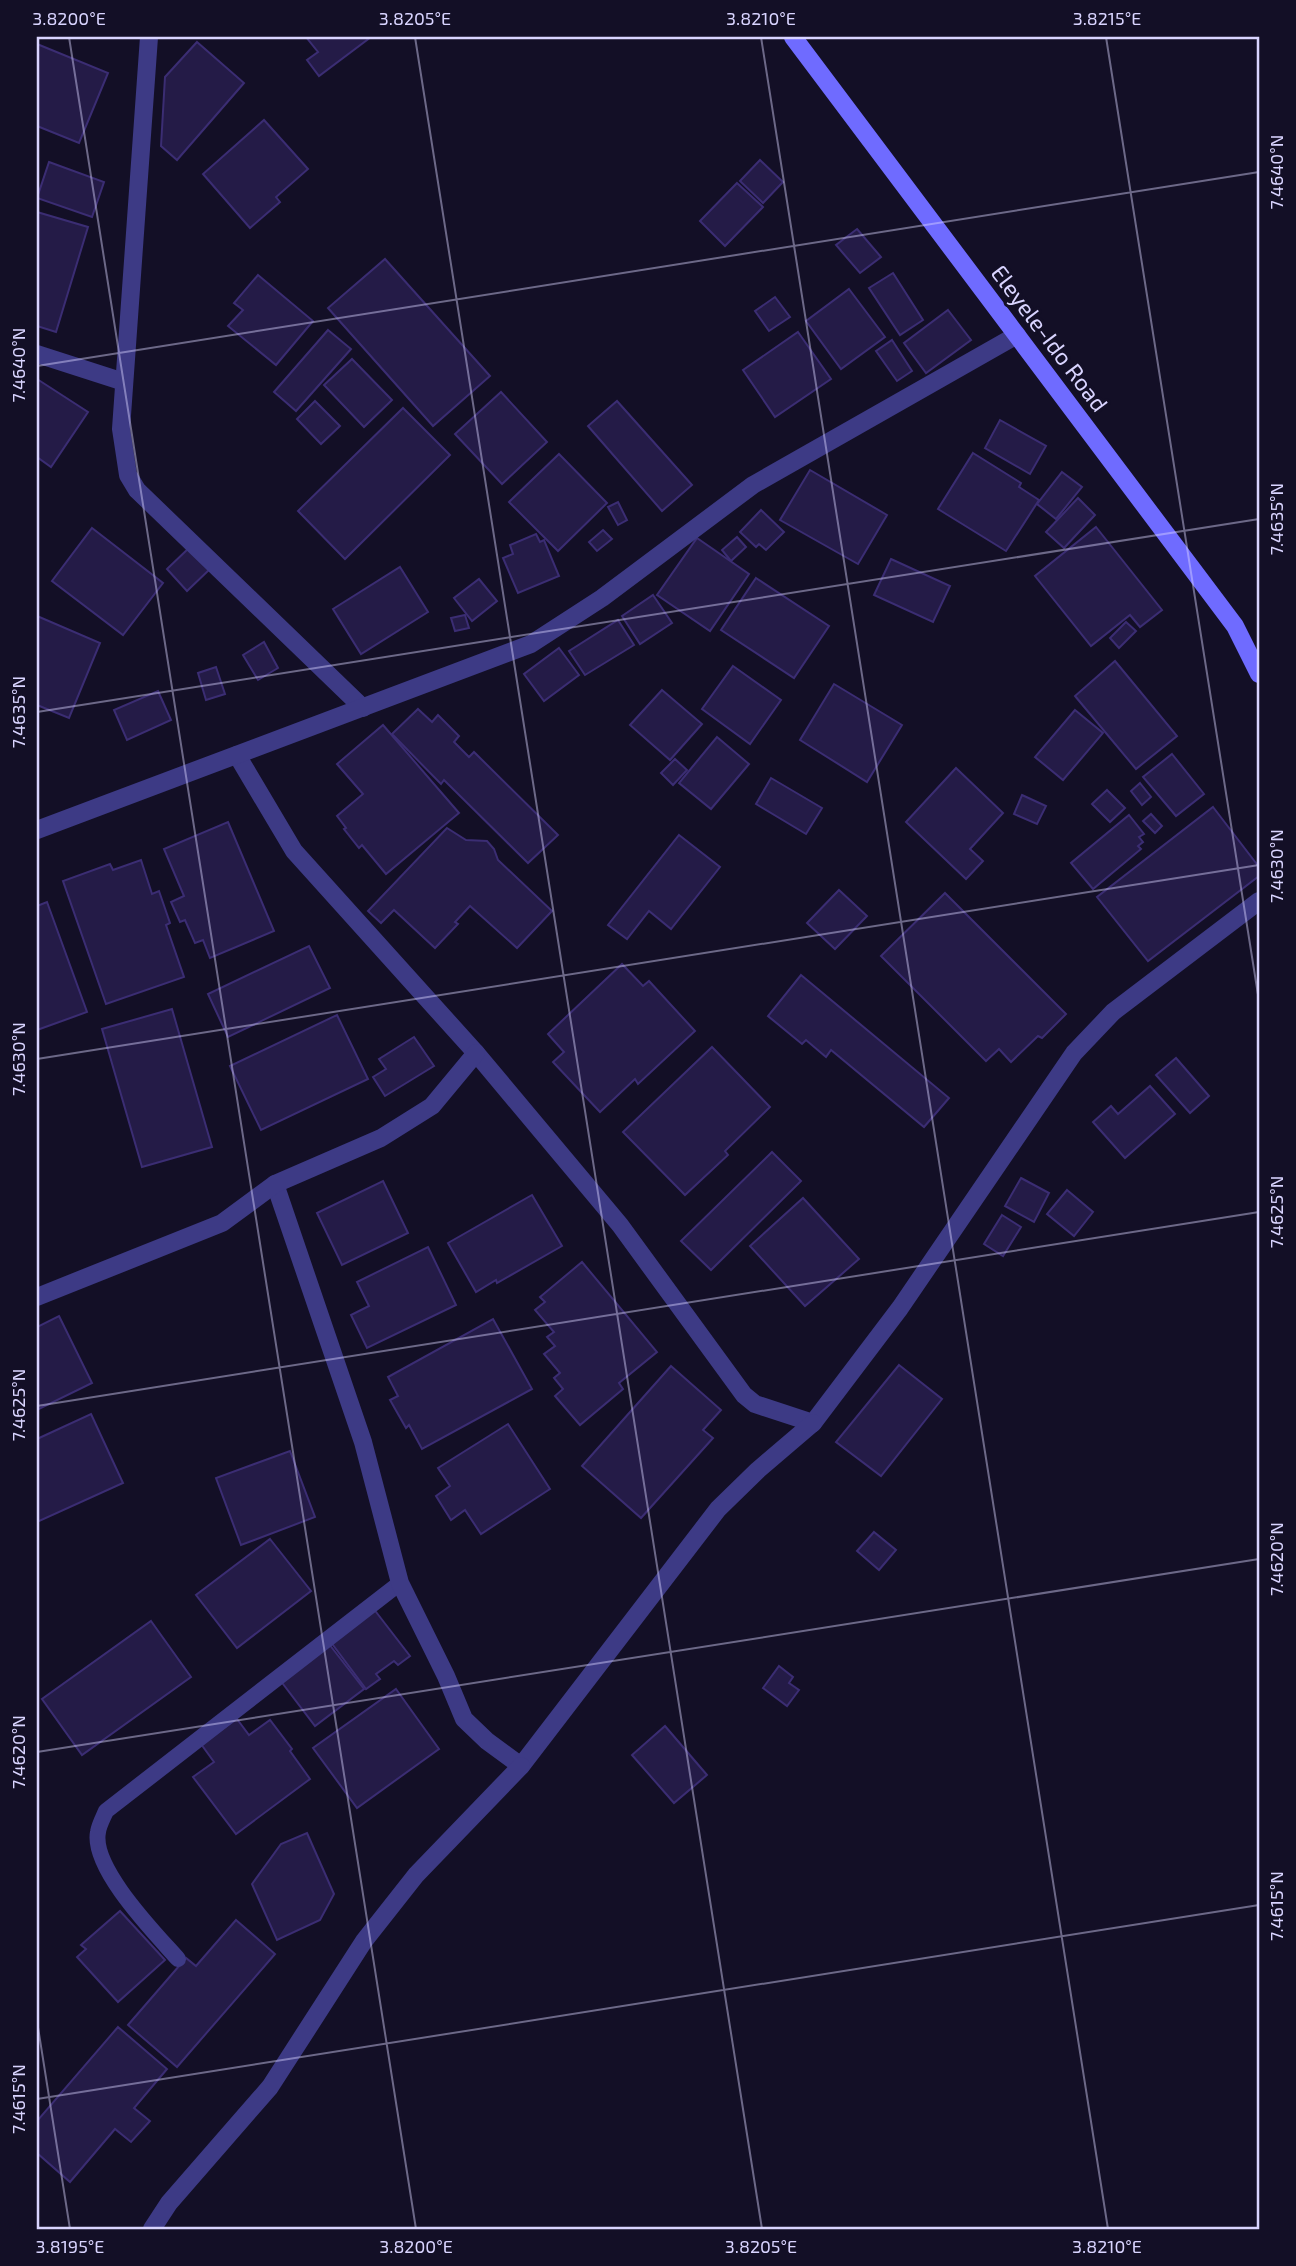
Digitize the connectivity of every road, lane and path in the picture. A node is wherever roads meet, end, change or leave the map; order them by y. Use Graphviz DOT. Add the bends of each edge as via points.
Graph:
graph roads {
  1 [pos="149,37"];
  2 [pos="793,37"];
  3 [pos="1017,335"];
  4 [pos="37,354"];
  5 [pos="124,382"];
  6 [pos="1259,674"];
  7 [pos="363,708"];
  8 [pos="237,755"];
  9 [pos="37,830"];
  10 [pos="1259,901"];
  11 [pos="476,1052"];
  12 [pos="275,1184"];
  13 [pos="37,1297"];
  14 [pos="813,1423"];
  15 [pos="400,1583"];
  16 [pos="521,1766"];
  17 [pos="178,1959"];
  18 [pos="152,2229"];
  1 -- 5 [label="street"];
  2 -- 3 [label="main road, Eleyele-Ido Road"];
  3 -- 6 [label="main road, Eleyele-Ido Road" via="1235,626"];
  3 -- 7 [label="street" via="753,485 602,598 531,644"];
  4 -- 5 [label="street"];
  5 -- 7 [label="street" via="123,457 137,490"];
  7 -- 8 [label="street"];
  8 -- 9 [label="street"];
  8 -- 11 [label="street" via="294,851"];
  10 -- 14 [label="street" via="1113,1012 1074,1053 900,1308"];
  11 -- 12 [label="street" via="432,1106 381,1138"];
  11 -- 14 [label="street" via="620,1225 744,1395 755,1404"];
  12 -- 13 [label="street" via="222,1223"];
  12 -- 15 [label="street" via="363,1442"];
  14 -- 16 [label="street" via="718,1508"];
  15 -- 16 [label="street" via="464,1719"];
  15 -- 17 [label="lane" via="106,1811 97,1832 98,1845 114,1884"];
  16 -- 18 [label="street" via="416,1875 364,1941 270,2087 169,2203"];
}
